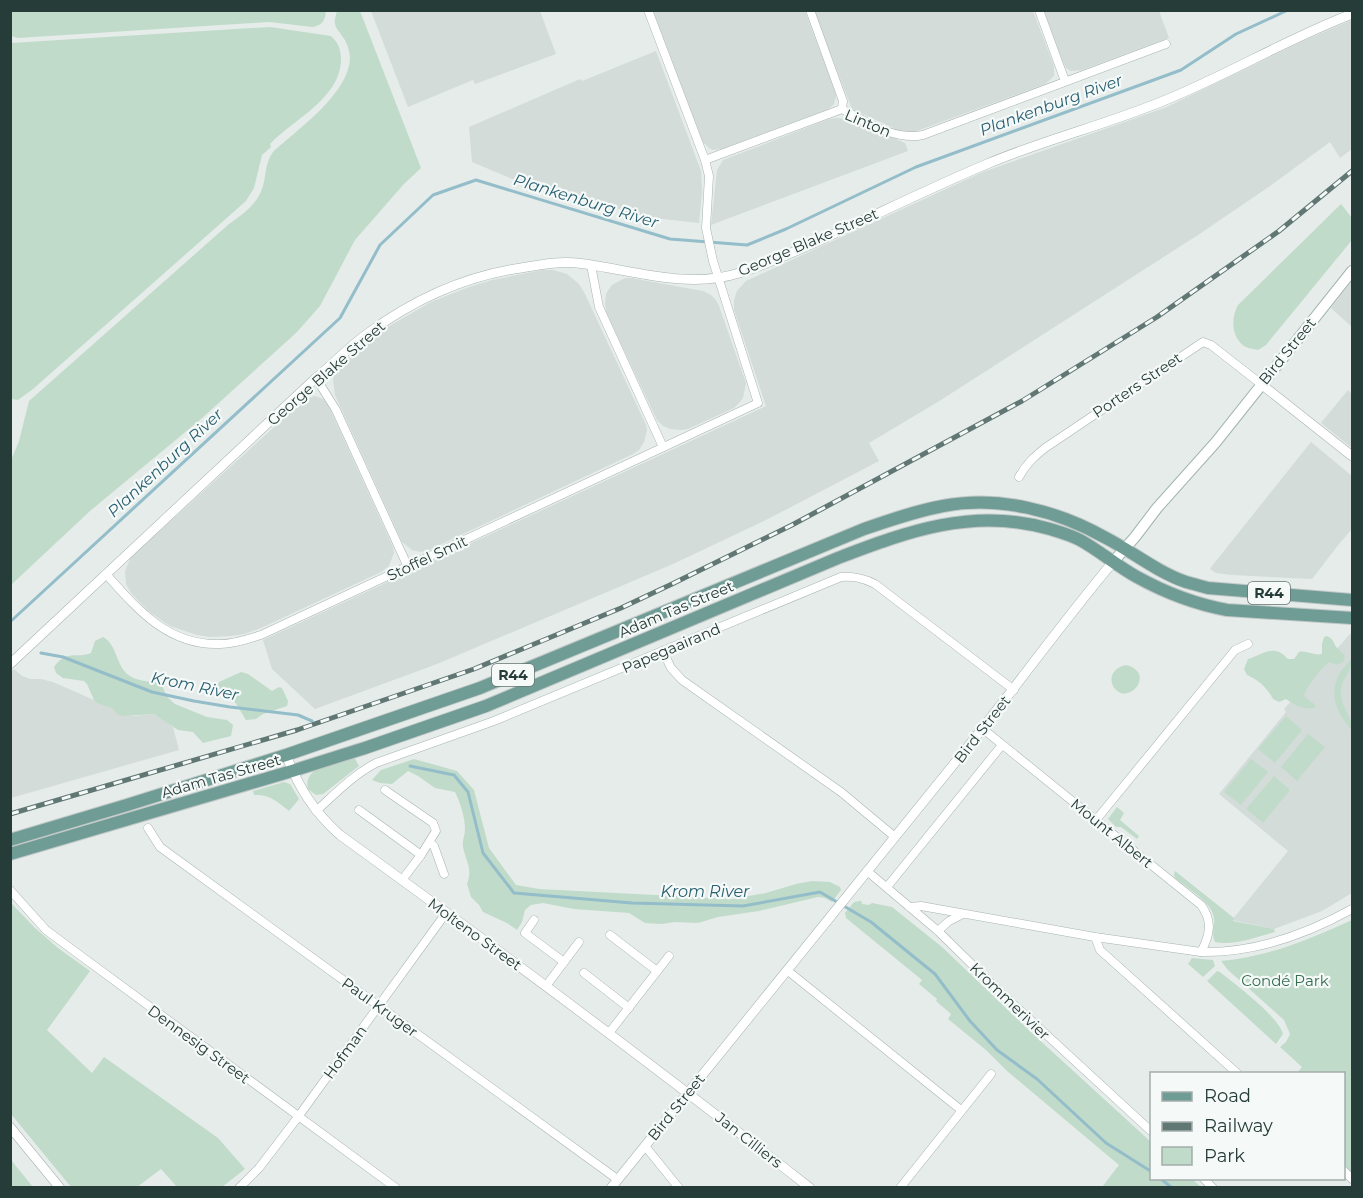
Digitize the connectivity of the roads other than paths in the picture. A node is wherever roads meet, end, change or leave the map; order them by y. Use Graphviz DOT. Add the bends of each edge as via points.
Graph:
graph roads {
  1 [pos="648,10"];
  2 [pos="810,10"];
  3 [pos="1039,10"];
  4 [pos="1353,14"];
  5 [pos="1166,44"];
  6 [pos="1065,81"];
  7 [pos="842,109"];
  8 [pos="705,160"];
  9 [pos="591,265"];
  10 [pos="1353,271"];
  11 [pos="718,277"];
  12 [pos="316,378"];
  13 [pos="1261,384"];
  14 [pos="663,447"];
  15 [pos="1353,456"];
  16 [pos="1019,477"];
  17 [pos="831,542"];
  18 [pos="1125,549"];
  19 [pos="837,558"];
  20 [pos="1113,562"];
  21 [pos="408,567"];
  22 [pos="106,573"];
  23 [pos="1353,600"];
  24 [pos="1353,618"];
  25 [pos="1248,644"];
  26 [pos="663,651"];
  27 [pos="10,664"];
  28 [pos="1014,690"];
  29 [pos="983,729"];
  30 [pos="1002,745"];
  31 [pos="286,756"];
  32 [pos="292,771"];
  33 [pos="385,790"];
  34 [pos="359,810"];
  35 [pos="316,811"];
  36 [pos="1096,820"];
  37 [pos="148,828"];
  38 [pos="895,837"];
  39 [pos="10,840"];
  40 [pos="430,843"];
  41 [pos="10,854"];
  42 [pos="421,855"];
  43 [pos="867,871"];
  44 [pos="444,874"];
  45 [pos="402,880"];
  46 [pos="887,887"];
  47 [pos="10,890"];
  48 [pos="910,907"];
  49 [pos="1353,909"];
  50 [pos="446,913"];
  51 [pos="963,915"];
  52 [pos="534,920"];
  53 [pos="938,931"];
  54 [pos="610,936"];
  55 [pos="1095,937"];
  56 [pos="579,942"];
  57 [pos="1202,952"];
  58 [pos="669,956"];
  59 [pos="564,962"];
  60 [pos="657,971"];
  61 [pos="788,971"];
  62 [pos="584,973"];
  63 [pos="546,986"];
  64 [pos="378,1005"];
  65 [pos="629,1008"];
  66 [pos="609,1033"];
  67 [pos="1236,1072"];
  68 [pos="991,1074"];
  69 [pos="688,1092"];
  70 [pos="961,1110"];
  71 [pos="298,1117"];
  72 [pos="10,1127"];
  73 [pos="1150,1130"];
  74 [pos="645,1146"];
  75 [pos="617,1179"];
  76 [pos="60,1188"];
  77 [pos="239,1188"];
  78 [pos="396,1188"];
  79 [pos="611,1188"];
  80 [pos="679,1188"];
  81 [pos="810,1188"];
  82 [pos="900,1188"];
  1 -- 8 [label="street"];
  2 -- 7 [label="street" via="843,101"];
  3 -- 6 [label="street"];
  4 -- 11 [label="street, George Blake Street" via="1167,99 989,163 794,252 737,274"];
  5 -- 6 [label="street, Linton"];
  6 -- 7 [label="street, Linton" via="911,138"];
  7 -- 8 [label="street, Linton"];
  8 -- 11 [label="street" via="709,176 706,228"];
  9 -- 11 [label="street, George Blake Street" via="673,278"];
  9 -- 12 [label="street, George Blake Street" via="543,264 477,277 449,287 400,312"];
  9 -- 14 [label="street" via="599,308"];
  10 -- 13 [label="main road, Bird Street"];
  11 -- 14 [label="street, Stoffel Smit" via="758,403"];
  12 -- 21 [label="street" via="336,410"];
  12 -- 22 [label="street, George Blake Street"];
  13 -- 15 [label="street"];
  13 -- 16 [label="street, Porters Street" via="1203,342 1045,448"];
  13 -- 18 [label="main road, Bird Street"];
  14 -- 21 [label="street, Stoffel Smit"];
  17 -- 18 [label="main road, Adam Tas Street / R44" via="904,516 979,502 1071,520"];
  17 -- 19 [label="main road"];
  17 -- 31 [label="main road, Adam Tas Street / R44" via="480,688"];
  18 -- 20 [label="main road, Bird Street"];
  18 -- 23 [label="main road, Adam Tas Street / R44" via="1162,571 1208,588"];
  19 -- 20 [label="main road, Adam Tas Street / R44" via="942,524 985,520 1023,523 1058,532 1078,539"];
  19 -- 32 [label="main road, Adam Tas Street / R44" via="486,706"];
  20 -- 24 [label="main road, Adam Tas Street / R44" via="1163,590 1208,606"];
  20 -- 28 [label="street, Bird Street"];
  21 -- 22 [label="street, Stoffel Smit" via="261,635 220,644 174,635 148,619"];
  22 -- 27 [label="street, George Blake Street"];
  25 -- 36 [label="street" via="1235,650"];
  26 -- 28 [label="street, Papegaairand" via="851,576 874,584"];
  26 -- 35 [label="street, Papegaairand" via="494,721 376,763 362,770"];
  26 -- 38 [label="street" via="682,680 841,792"];
  28 -- 29 [label="street, Bird Street"];
  29 -- 30 [label="street, Mount Albert"];
  29 -- 38 [label="street, Bird Street"];
  30 -- 36 [label="street, Mount Albert"];
  30 -- 46 [label="street"];
  31 -- 32 [label="street, Molteno Street"];
  31 -- 39 [label="main road, Adam Tas Street / R44"];
  32 -- 35 [label="street, Molteno Street"];
  32 -- 41 [label="main road, Adam Tas Street / R44"];
  33 -- 40 [label="street" via="433,822 436,831"];
  34 -- 42 [label="street"];
  35 -- 45 [label="street, Molteno Street" via="340,836"];
  36 -- 57 [label="street, Mount Albert" via="1201,905 1209,925"];
  37 -- 64 [label="street, Paul Kruger" via="160,847"];
  38 -- 43 [label="street, Bird Street"];
  40 -- 42 [label="street"];
  40 -- 44 [label="street"];
  42 -- 45 [label="street"];
  43 -- 46 [label="street, Krommerivier"];
  43 -- 61 [label="street, Bird Street"];
  45 -- 50 [label="street, Molteno Street"];
  46 -- 48 [label="street, Krommerivier"];
  47 -- 71 [label="street, Dennesig Street" via="46,930"];
  48 -- 51 [label="street"];
  48 -- 53 [label="street, Krommerivier"];
  49 -- 57 [label="street" via="1273,942"];
  50 -- 63 [label="street, Molteno Street"];
  50 -- 64 [label="street, Hofman"];
  51 -- 53 [label="street"];
  51 -- 55 [label="street"];
  52 -- 59 [label="street" via="525,933"];
  53 -- 73 [label="street, Krommerivier"];
  54 -- 60 [label="street"];
  55 -- 57 [label="street"];
  55 -- 67 [label="street" via="1100,950"];
  56 -- 59 [label="street"];
  58 -- 60 [label="street"];
  59 -- 63 [label="street"];
  60 -- 65 [label="street"];
  61 -- 69 [label="street, Bird Street"];
  61 -- 70 [label="street"];
  62 -- 65 [label="street"];
  63 -- 66 [label="street, Molteno Street"];
  64 -- 71 [label="street, Hofman"];
  64 -- 75 [label="street, Paul Kruger"];
  65 -- 66 [label="street"];
  66 -- 69 [label="street, Molteno Street"];
  68 -- 70 [label="street"];
  69 -- 74 [label="street, Bird Street"];
  69 -- 81 [label="street, Jan Cilliers"];
  70 -- 82 [label="street"];
  71 -- 77 [label="street, Hofman"];
  71 -- 78 [label="street, Dennesig Street"];
  72 -- 76 [label="street"];
  74 -- 75 [label="street, Bird Street"];
  74 -- 80 [label="street"];
  75 -- 79 [label="street, Bird Street"];
}
